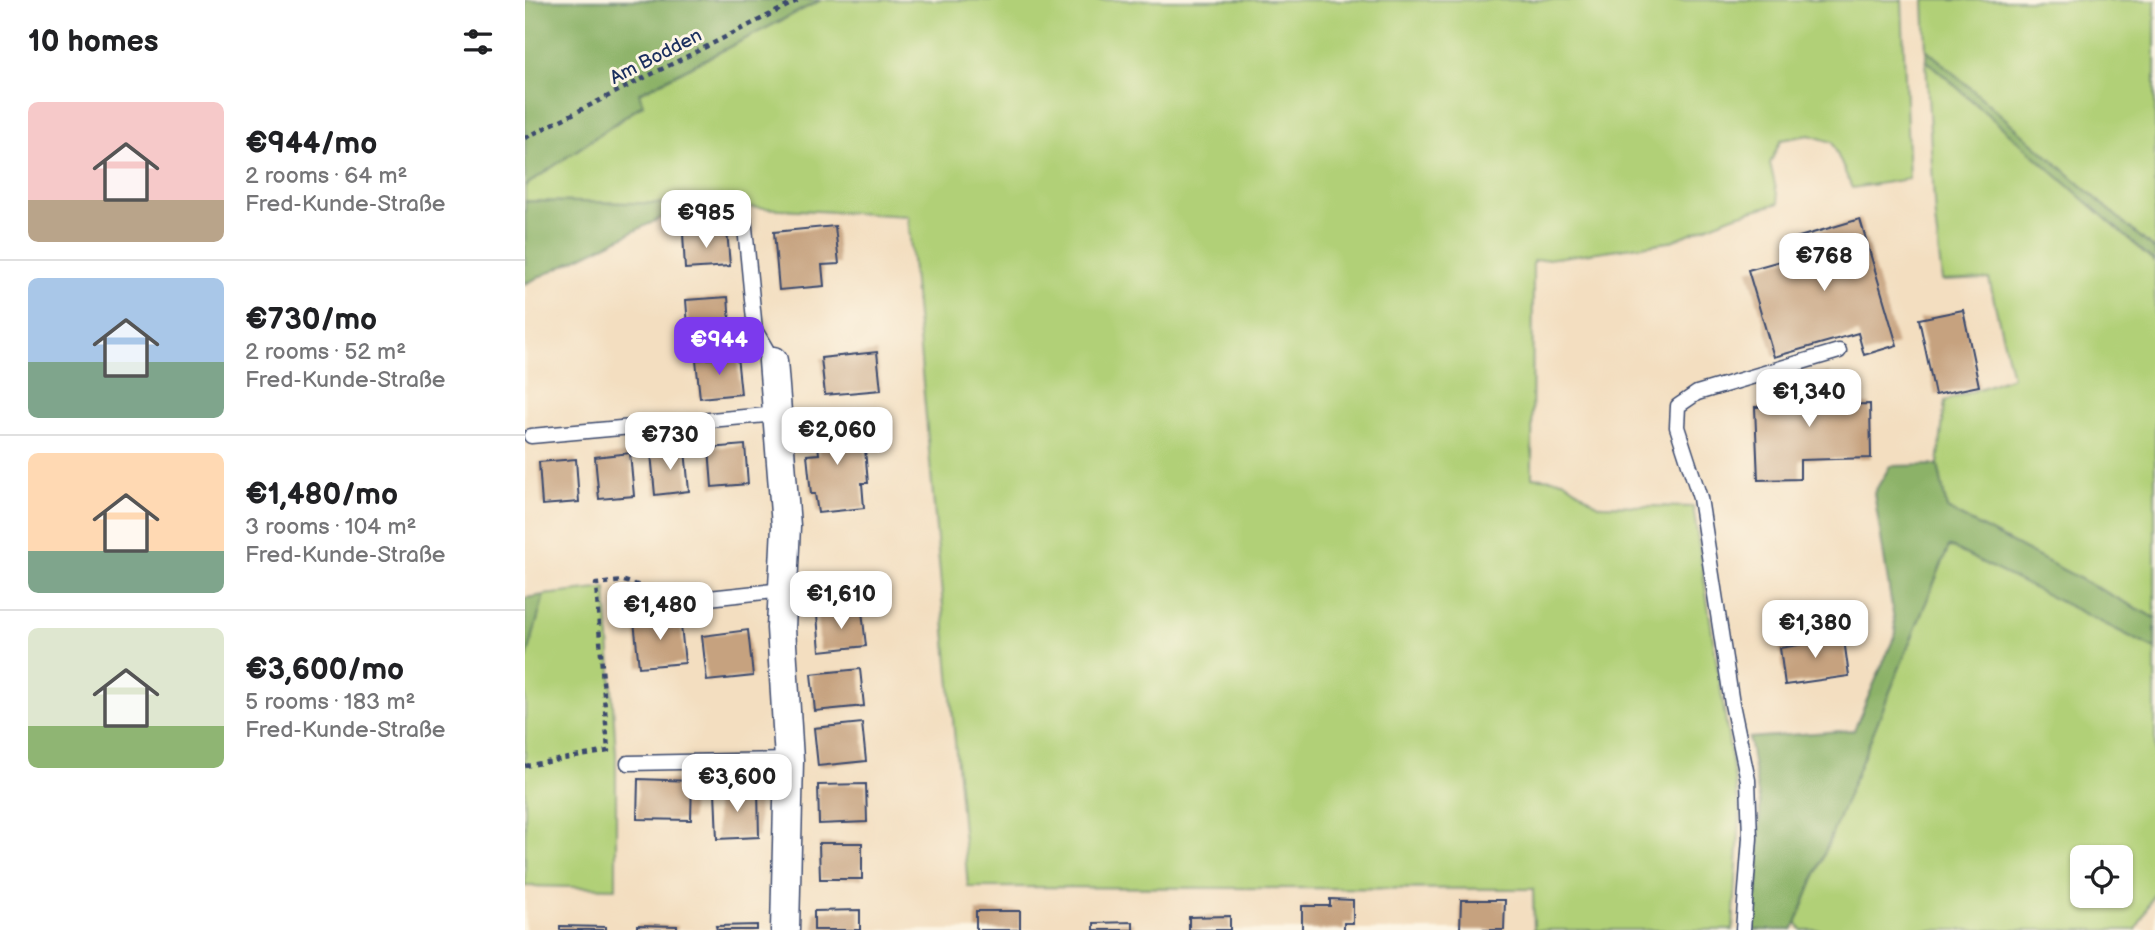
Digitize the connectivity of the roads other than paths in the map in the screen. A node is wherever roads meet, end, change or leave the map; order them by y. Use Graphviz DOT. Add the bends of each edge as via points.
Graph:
graph roads {
  1 [pos="744,217"];
  2 [pos="1839,351"];
  3 [pos="773,361"];
  4 [pos="778,414"];
  5 [pos="531,436"];
  6 [pos="783,590"];
  7 [pos="690,600"];
  8 [pos="789,760"];
  9 [pos="628,762"];
  10 [pos="785,930"];
  11 [pos="1743,930"];
  1 -- 3 [label="lane" via="755,330"];
  2 -- 11 [label="lane" via="1697,393 1678,406 1677,427 1700,498 1748,780 1750,838"];
  3 -- 4 [label="street"];
  4 -- 5 [label="lane"];
  4 -- 6 [label="street" via="786,527"];
  6 -- 7 [label="lane"];
  6 -- 8 [label="street"];
  8 -- 9 [label="lane"];
  8 -- 10 [label="street"];
}
